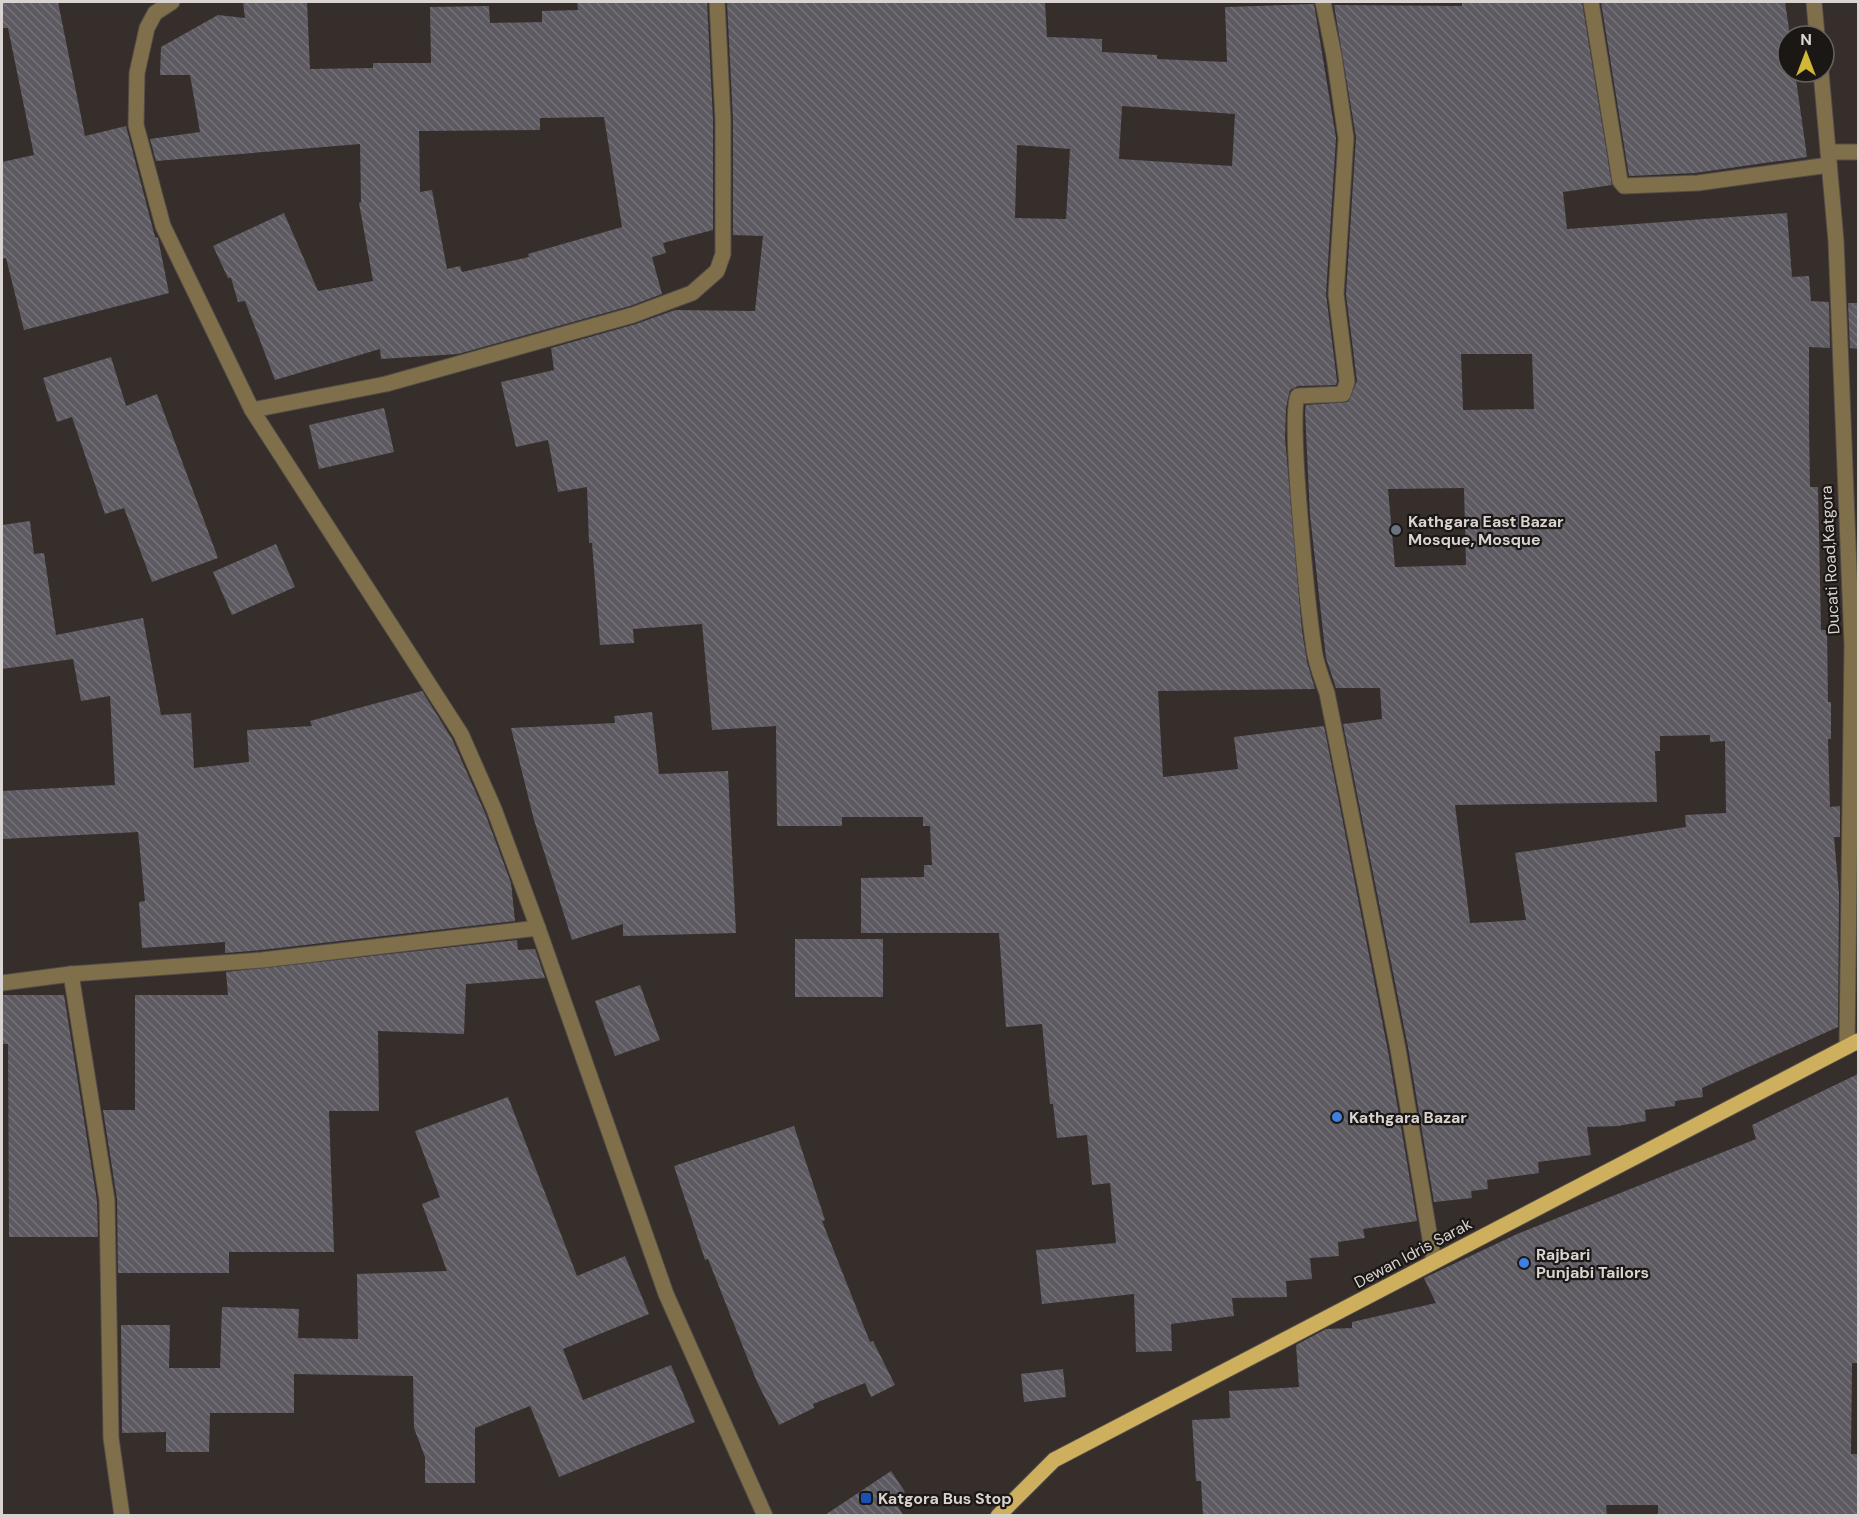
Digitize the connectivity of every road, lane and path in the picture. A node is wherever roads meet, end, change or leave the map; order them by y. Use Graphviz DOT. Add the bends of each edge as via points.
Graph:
graph roads {
  1 [pos="171,2"];
  2 [pos="717,2"];
  3 [pos="1323,2"];
  4 [pos="1591,2"];
  5 [pos="1814,2"];
  6 [pos="1816,24"];
  7 [pos="1822,84"];
  8 [pos="1858,152"];
  9 [pos="1829,158"];
  10 [pos="252,410"];
  11 [pos="538,928"];
  12 [pos="71,974"];
  13 [pos="2,983"];
  14 [pos="1853,1044"];
  15 [pos="1434,1262"];
  16 [pos="122,1515"];
  17 [pos="765,1515"];
  18 [pos="998,1515"];
  1 -- 10 [label="street" via="155,14 140,52 136,125 163,226"];
  2 -- 10 [label="street" via="723,120 723,254 717,271 692,293 633,315 386,384"];
  3 -- 15 [label="street" via="1346,138 1336,294 1347,382 1343,394 1298,396 1293,406 1294,447 1314,651 1327,693 1398,1049"];
  4 -- 9 [label="street" via="1620,181 1624,186 1698,183"];
  5 -- 6 [label="street"];
  7 -- 9 [label="street, Ducati Road,Katgora"];
  8 -- 9 [label="street"];
  9 -- 14 [label="street, Ducati Road,Katgora" via="1836,241 1852,645"];
  10 -- 11 [label="street" via="461,734 494,809"];
  11 -- 12 [label="street" via="262,960"];
  11 -- 17 [label="street" via="666,1294"];
  12 -- 13 [label="street"];
  12 -- 16 [label="street" via="107,1200 111,1438"];
  14 -- 15 [label="main road, Dewan Idris Sarak"];
  15 -- 18 [label="main road, Dewan Idris Sarak" via="1054,1460"];
}
